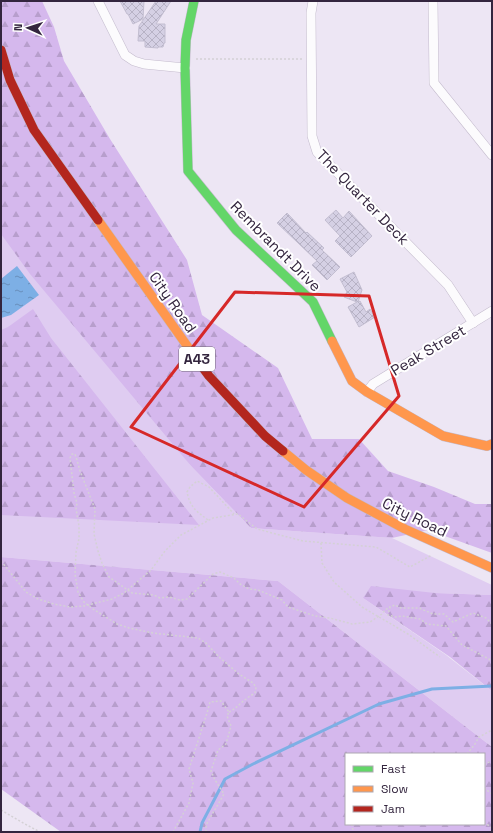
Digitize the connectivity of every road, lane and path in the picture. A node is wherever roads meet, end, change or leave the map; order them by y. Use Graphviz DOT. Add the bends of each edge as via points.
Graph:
graph roads {
  1 [pos="98,1"];
  2 [pos="194,1"];
  3 [pos="313,1"];
  4 [pos="433,1"];
  5 [pos="1,50"];
  6 [pos="195,59"];
  7 [pos="302,59"];
  8 [pos="185,68"];
  9 [pos="492,155"];
  10 [pos="492,311"];
  11 [pos="473,323"];
  12 [pos="367,392"];
  13 [pos="492,444"];
  14 [pos="235,514"];
  15 [pos="208,520"];
  16 [pos="321,543"];
  17 [pos="446,547"];
  18 [pos="1,561"];
  19 [pos="492,568"];
  20 [pos="128,590"];
  21 [pos="88,605"];
  22 [pos="390,607"];
  23 [pos="378,617"];
  24 [pos="492,624"];
  25 [pos="440,657"];
  26 [pos="492,662"];
  27 [pos="229,712"];
  28 [pos="492,730"];
  29 [pos="468,753"];
  30 [pos="1,810"];
  31 [pos="40,832"];
  32 [pos="173,832"];
  33 [pos="206,832"];
  1 -- 8 [label="street" via="125,55 144,64"];
  2 -- 8 [label="main road, Rembrandt Drive" via="186,40"];
  3 -- 11 [label="street, The Quarter Deck" via="310,13 312,136 317,152 448,285"];
  4 -- 9 [label="street" via="434,83"];
  5 -- 17 [label="main road, City Road / A43" via="10,80 34,130 209,376 264,436 306,470 347,498"];
  6 -- 7 [label="path"];
  8 -- 12 [label="main road, Rembrandt Drive" via="188,170 236,230 313,302 352,381"];
  10 -- 11 [label="street, Peak Street"];
  11 -- 12 [label="street, Peak Street" via="373,384"];
  12 -- 13 [label="main road, Rembrandt Drive" via="444,436 487,446"];
  14 -- 15 [label="path"];
  14 -- 15 [label="path" via="209,487 197,481 186,492 188,500 193,509"];
  14 -- 16 [label="path" via="257,528 303,541"];
  15 -- 20 [label="path" via="181,535 151,570"];
  16 -- 17 [label="path" via="376,547 410,567"];
  16 -- 23 [label="path" via="322,563 334,582 362,607"];
  17 -- 19 [label="main road, City Road / A43"];
  18 -- 21 [label="path" via="26,592 38,599 70,607"];
  20 -- 21 [label="path" via="112,599"];
  20 -- 21 [label="path" via="109,577 102,563 94,534 95,509 78,460 75,454 72,454 70,458 79,539 75,574 78,592"];
  20 -- 23 [label="path" via="132,593 180,600 187,598 213,574 220,572 249,589 258,590 282,600 288,607 315,616 352,624 370,622"];
  21 -- 27 [label="path" via="117,624 129,628 198,638 206,643 256,687 255,693"];
  22 -- 23 [label="path"];
  22 -- 24 [label="path" via="396,605 402,608 419,608 433,614 444,614 453,622 473,613 486,618"];
  22 -- 26 [label="path" via="388,615 420,619 427,624 446,626 462,645"];
  23 -- 25 [label="path"];
  27 -- 32 [label="path" via="221,701 210,702 190,769 193,782 189,803"];
  27 -- 33 [label="path" via="227,716 231,726 226,744 218,750 211,771 224,794 206,825"];
  28 -- 29 [label="path" via="479,737"];
  30 -- 31 [label="path"];
}
